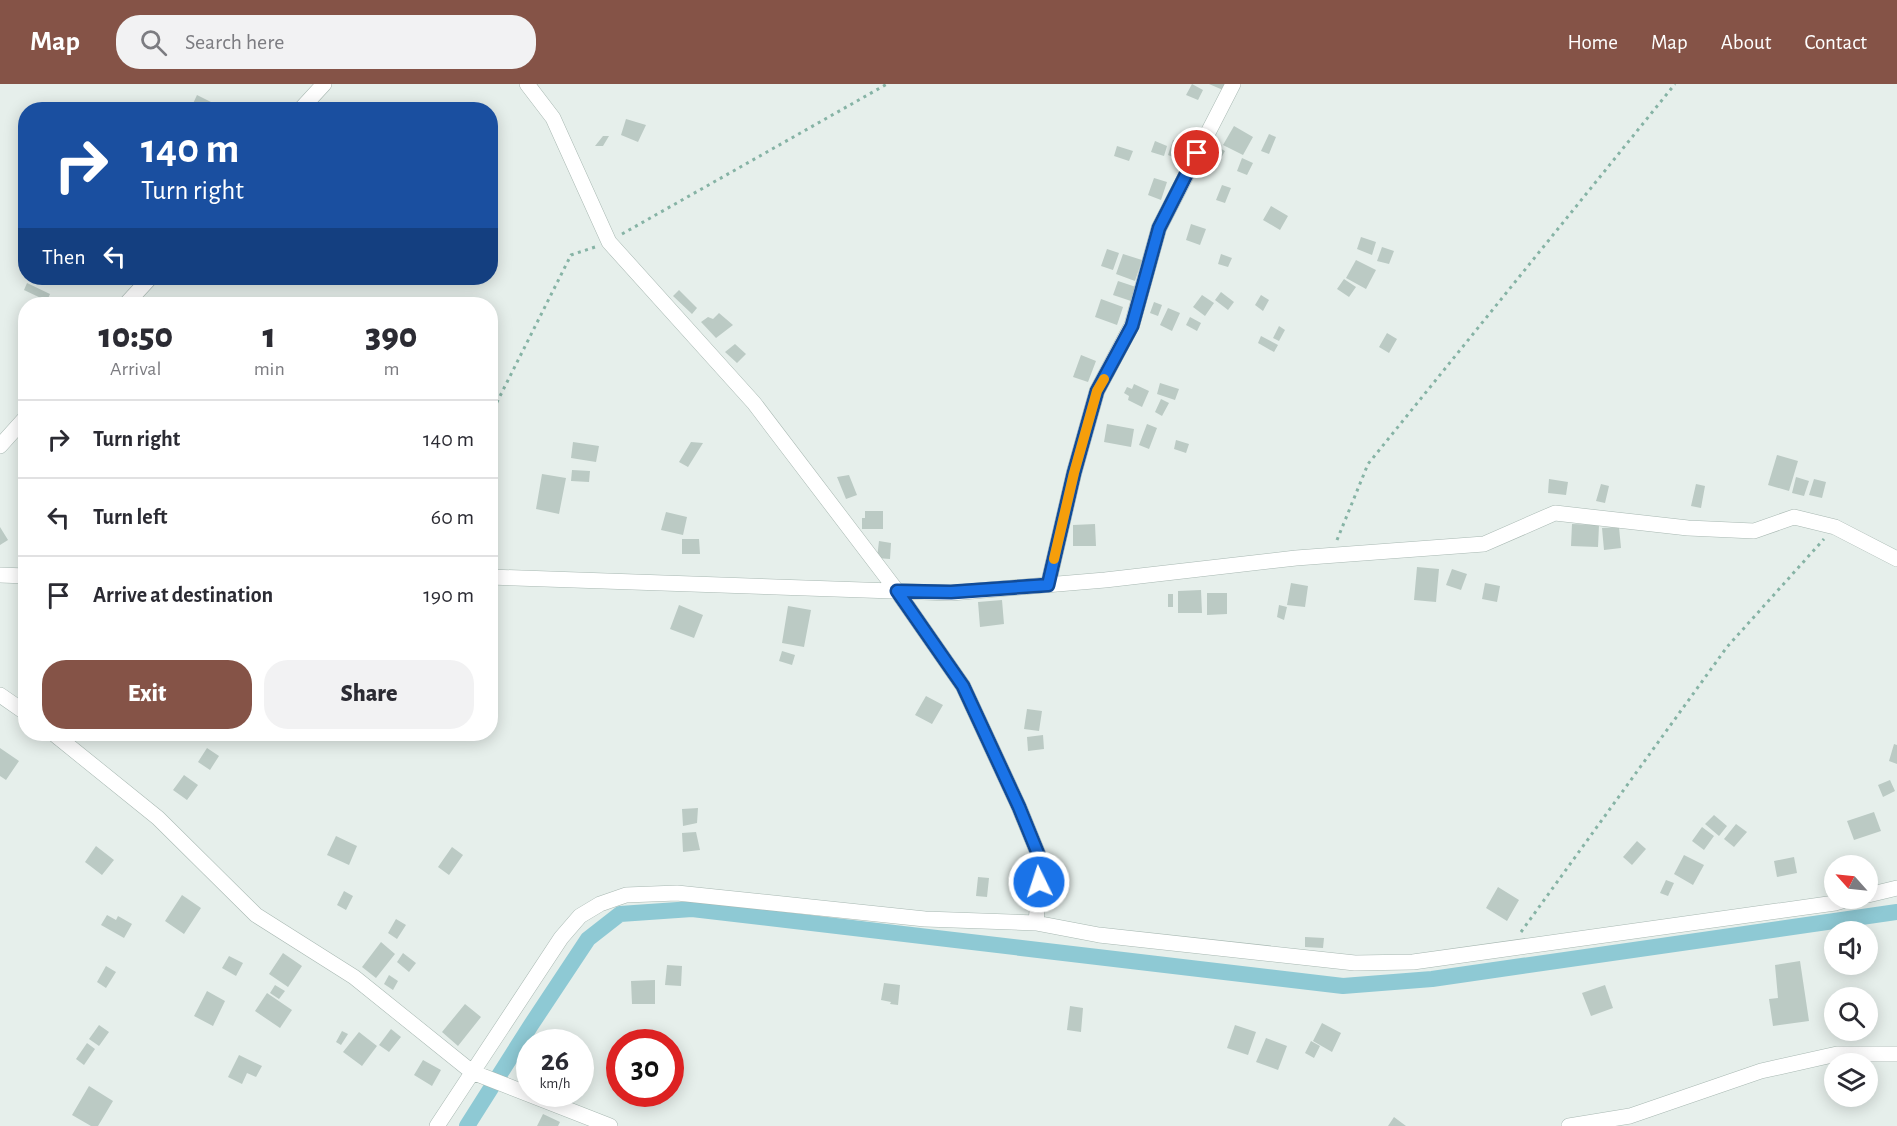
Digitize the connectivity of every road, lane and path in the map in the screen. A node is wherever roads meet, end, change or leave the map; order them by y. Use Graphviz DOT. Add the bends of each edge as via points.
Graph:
graph roads {
  1 [pos="324,84"];
  2 [pos="527,84"];
  3 [pos="887,84"];
  4 [pos="1233,84"];
  5 [pos="1676,84"];
  6 [pos="307,102"];
  7 [pos="609,242"];
  8 [pos="144,285"];
  9 [pos="132,297"];
  10 [pos="498,400"];
  11 [pos="18,426"];
  12 [pos="0,446"];
  13 [pos="1835,527"];
  14 [pos="1331,556"];
  15 [pos="1897,559"];
  16 [pos="0,575"];
  17 [pos="18,576"];
  18 [pos="498,577"];
  19 [pos="1048,585"];
  20 [pos="897,591"];
  21 [pos="0,695"];
  22 [pos="18,707"];
  23 [pos="63,741"];
  24 [pos="1897,888"];
  25 [pos="1878,893"];
  26 [pos="1824,905"];
  27 [pos="1036,923"];
  28 [pos="1509,948"];
  29 [pos="1897,1054"];
  30 [pos="472,1072"];
  31 [pos="516,1089"];
  32 [pos="561,1107"];
  33 [pos="437,1126"];
  34 [pos="610,1126"];
  35 [pos="1569,1126"];
  1 -- 6 [label="street"];
  2 -- 7 [label="street" via="553,118"];
  3 -- 7 [label="path"];
  4 -- 19 [label="street" via="1159,228 1132,326 1097,391"];
  5 -- 14 [label="path" via="1368,464"];
  7 -- 10 [label="path" via="571,255"];
  7 -- 20 [label="street" via="754,402"];
  8 -- 9 [label="street"];
  11 -- 12 [label="street"];
  13 -- 14 [label="street" via="1794,517 1754,531 1688,528 1555,513 1484,544"];
  13 -- 15 [label="street"];
  13 -- 28 [label="path" via="1727,647"];
  14 -- 19 [label="street"];
  16 -- 17 [label="street"];
  18 -- 20 [label="street"];
  19 -- 20 [label="street" via="951,592"];
  20 -- 27 [label="street" via="963,686 1019,807 1041,861"];
  21 -- 22 [label="street"];
  23 -- 30 [label="street" via="158,818 256,915 354,977"];
  24 -- 25 [label="street"];
  26 -- 28 [label="street"];
  27 -- 28 [label="street" via="1099,935 1355,963 1413,962"];
  27 -- 30 [label="street" via="925,919 677,893 626,895 580,916 561,938"];
  29 -- 35 [label="street" via="1837,1054 1761,1071 1630,1116"];
  30 -- 31 [label="street"];
  30 -- 33 [label="street"];
  32 -- 34 [label="street"];
}
